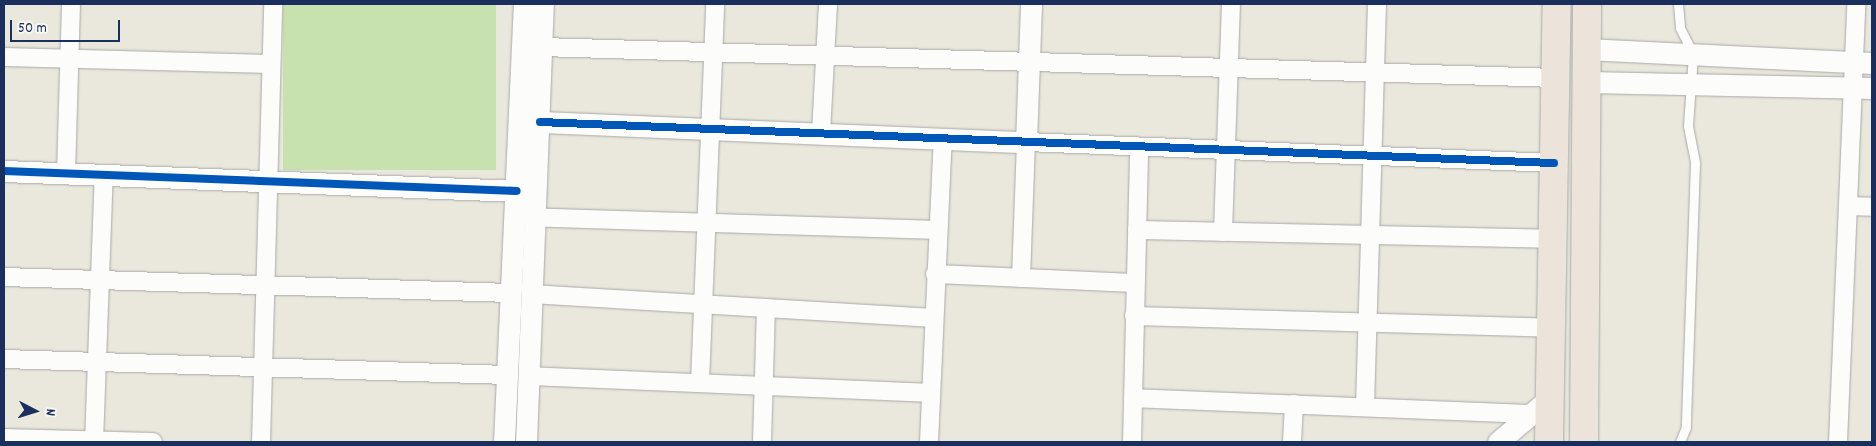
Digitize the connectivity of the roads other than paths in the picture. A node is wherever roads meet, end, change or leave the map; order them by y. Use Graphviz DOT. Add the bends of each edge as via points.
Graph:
graph roads {
  1 [pos="72,4"];
  2 [pos="273,4"];
  3 [pos="524,4"];
  4 [pos="543,4"];
  5 [pos="715,4"];
  6 [pos="828,4"];
  7 [pos="1031,4"];
  8 [pos="1231,4"];
  9 [pos="1377,4"];
  10 [pos="1557,4"];
  11 [pos="1587,4"];
  12 [pos="1678,4"];
  13 [pos="1856,4"];
  14 [pos="542,47"];
  15 [pos="1586,49"];
  16 [pos="713,52"];
  17 [pos="1693,54"];
  18 [pos="826,56"];
  19 [pos="4,57"];
  20 [pos="70,59"];
  21 [pos="1029,62"];
  22 [pos="1863,62"];
  23 [pos="272,64"];
  24 [pos="1229,68"];
  25 [pos="1375,73"];
  26 [pos="1556,78"];
  27 [pos="1587,82"];
  28 [pos="1692,82"];
  29 [pos="1863,88"];
  30 [pos="540,122"];
  31 [pos="710,129"];
  32 [pos="821,133"];
  33 [pos="943,139"];
  34 [pos="1026,142"];
  35 [pos="1139,147"];
  36 [pos="1226,150"];
  37 [pos="1373,157"];
  38 [pos="1554,163"];
  39 [pos="4,171"];
  40 [pos="66,173"];
  41 [pos="104,174"];
  42 [pos="268,180"];
  43 [pos="517,190"];
  44 [pos="1848,206"];
  45 [pos="1872,207"];
  46 [pos="515,217"];
  47 [pos="537,217"];
  48 [pos="706,223"];
  49 [pos="938,230"];
  50 [pos="1136,230"];
  51 [pos="1223,232"];
  52 [pos="1370,235"];
  53 [pos="1552,239"];
  54 [pos="935,274"];
  55 [pos="4,277"];
  56 [pos="1021,278"];
  57 [pos="100,280"];
  58 [pos="1135,283"];
  59 [pos="265,285"];
  60 [pos="521,294"];
  61 [pos="703,304"];
  62 [pos="766,308"];
  63 [pos="1134,316"];
  64 [pos="933,318"];
  65 [pos="1368,324"];
  66 [pos="1551,328"];
  67 [pos="4,359"];
  68 [pos="97,362"];
  69 [pos="263,367"];
  70 [pos="507,375"];
  71 [pos="528,376"];
  72 [pos="700,383"];
  73 [pos="762,386"];
  74 [pos="930,393"];
  75 [pos="1133,398"];
  76 [pos="1550,398"];
  77 [pos="1294,404"];
  78 [pos="1365,407"];
  79 [pos="1527,414"];
  80 [pos="4,438"];
  81 [pos="94,441"];
  82 [pos="152,442"];
  83 [pos="261,442"];
  84 [pos="504,442"];
  85 [pos="526,442"];
  86 [pos="762,442"];
  87 [pos="929,442"];
  88 [pos="1132,442"];
  89 [pos="1292,442"];
  90 [pos="1498,442"];
  91 [pos="1549,442"];
  92 [pos="1584,442"];
  93 [pos="1680,442"];
  94 [pos="1838,442"];
  1 -- 20 [label="street"];
  2 -- 23 [label="street"];
  3 -- 43 [label="street"];
  4 -- 14 [label="street"];
  5 -- 16 [label="street"];
  6 -- 18 [label="street"];
  7 -- 21 [label="street"];
  8 -- 24 [label="street"];
  9 -- 25 [label="street"];
  10 -- 26 [label="main road"];
  11 -- 15 [label="main road"];
  12 -- 17 [label="lane" via="1680,28"];
  13 -- 22 [label="street"];
  14 -- 16 [label="street"];
  14 -- 30 [label="street"];
  15 -- 17 [label="street"];
  15 -- 27 [label="main road"];
  16 -- 18 [label="street"];
  16 -- 31 [label="street"];
  17 -- 22 [label="street"];
  17 -- 28 [label="lane"];
  18 -- 21 [label="street"];
  18 -- 32 [label="street"];
  19 -- 20 [label="street"];
  20 -- 23 [label="street"];
  20 -- 40 [label="street"];
  21 -- 24 [label="street"];
  21 -- 34 [label="street"];
  22 -- 29 [label="street"];
  23 -- 42 [label="street"];
  24 -- 25 [label="street"];
  24 -- 36 [label="street"];
  25 -- 26 [label="street"];
  25 -- 37 [label="street"];
  26 -- 38 [label="main road"];
  27 -- 28 [label="street"];
  27 -- 92 [label="main road"];
  28 -- 29 [label="street"];
  28 -- 93 [label="lane" via="1688,126 1695,163 1686,427"];
  29 -- 44 [label="street"];
  30 -- 31 [label="street"];
  30 -- 47 [label="street"];
  31 -- 32 [label="street"];
  31 -- 48 [label="street"];
  32 -- 33 [label="street"];
  33 -- 34 [label="street"];
  33 -- 49 [label="street"];
  34 -- 35 [label="street"];
  34 -- 56 [label="street"];
  35 -- 36 [label="street"];
  35 -- 50 [label="street"];
  36 -- 37 [label="street"];
  36 -- 51 [label="street"];
  37 -- 38 [label="street"];
  37 -- 52 [label="street"];
  38 -- 53 [label="main road"];
  39 -- 40 [label="street"];
  40 -- 41 [label="street"];
  41 -- 42 [label="street"];
  41 -- 57 [label="street"];
  42 -- 43 [label="street"];
  42 -- 59 [label="street"];
  43 -- 46 [label="street"];
  44 -- 45 [label="street"];
  44 -- 94 [label="street"];
  46 -- 47 [label="street"];
  46 -- 60 [label="street"];
  47 -- 48 [label="street"];
  47 -- 60 [label="street"];
  48 -- 49 [label="street"];
  48 -- 61 [label="street"];
  49 -- 54 [label="street"];
  50 -- 51 [label="street"];
  50 -- 58 [label="street"];
  51 -- 52 [label="street"];
  52 -- 53 [label="street"];
  52 -- 65 [label="street"];
  53 -- 66 [label="main road"];
  54 -- 56 [label="street"];
  54 -- 64 [label="street"];
  55 -- 57 [label="street"];
  56 -- 58 [label="street"];
  57 -- 59 [label="street"];
  57 -- 68 [label="street"];
  58 -- 63 [label="street"];
  59 -- 60 [label="street"];
  59 -- 69 [label="street"];
  60 -- 61 [label="street"];
  60 -- 70 [label="street"];
  60 -- 71 [label="street"];
  61 -- 62 [label="street"];
  61 -- 72 [label="street"];
  62 -- 64 [label="street"];
  62 -- 73 [label="street"];
  63 -- 65 [label="street"];
  63 -- 75 [label="street"];
  64 -- 74 [label="street"];
  65 -- 66 [label="street"];
  65 -- 78 [label="street"];
  66 -- 76 [label="main road"];
  67 -- 68 [label="street"];
  68 -- 69 [label="street"];
  68 -- 81 [label="street"];
  69 -- 70 [label="street"];
  69 -- 83 [label="street"];
  70 -- 84 [label="street"];
  71 -- 72 [label="street"];
  71 -- 85 [label="street"];
  72 -- 73 [label="street"];
  73 -- 74 [label="street"];
  73 -- 86 [label="street"];
  74 -- 87 [label="street"];
  75 -- 77 [label="street"];
  75 -- 88 [label="street"];
  76 -- 79 [label="street"];
  76 -- 91 [label="main road"];
  77 -- 78 [label="street"];
  77 -- 89 [label="street"];
  78 -- 79 [label="street"];
  79 -- 90 [label="street"];
  80 -- 81 [label="street"];
  81 -- 82 [label="street"];
}
